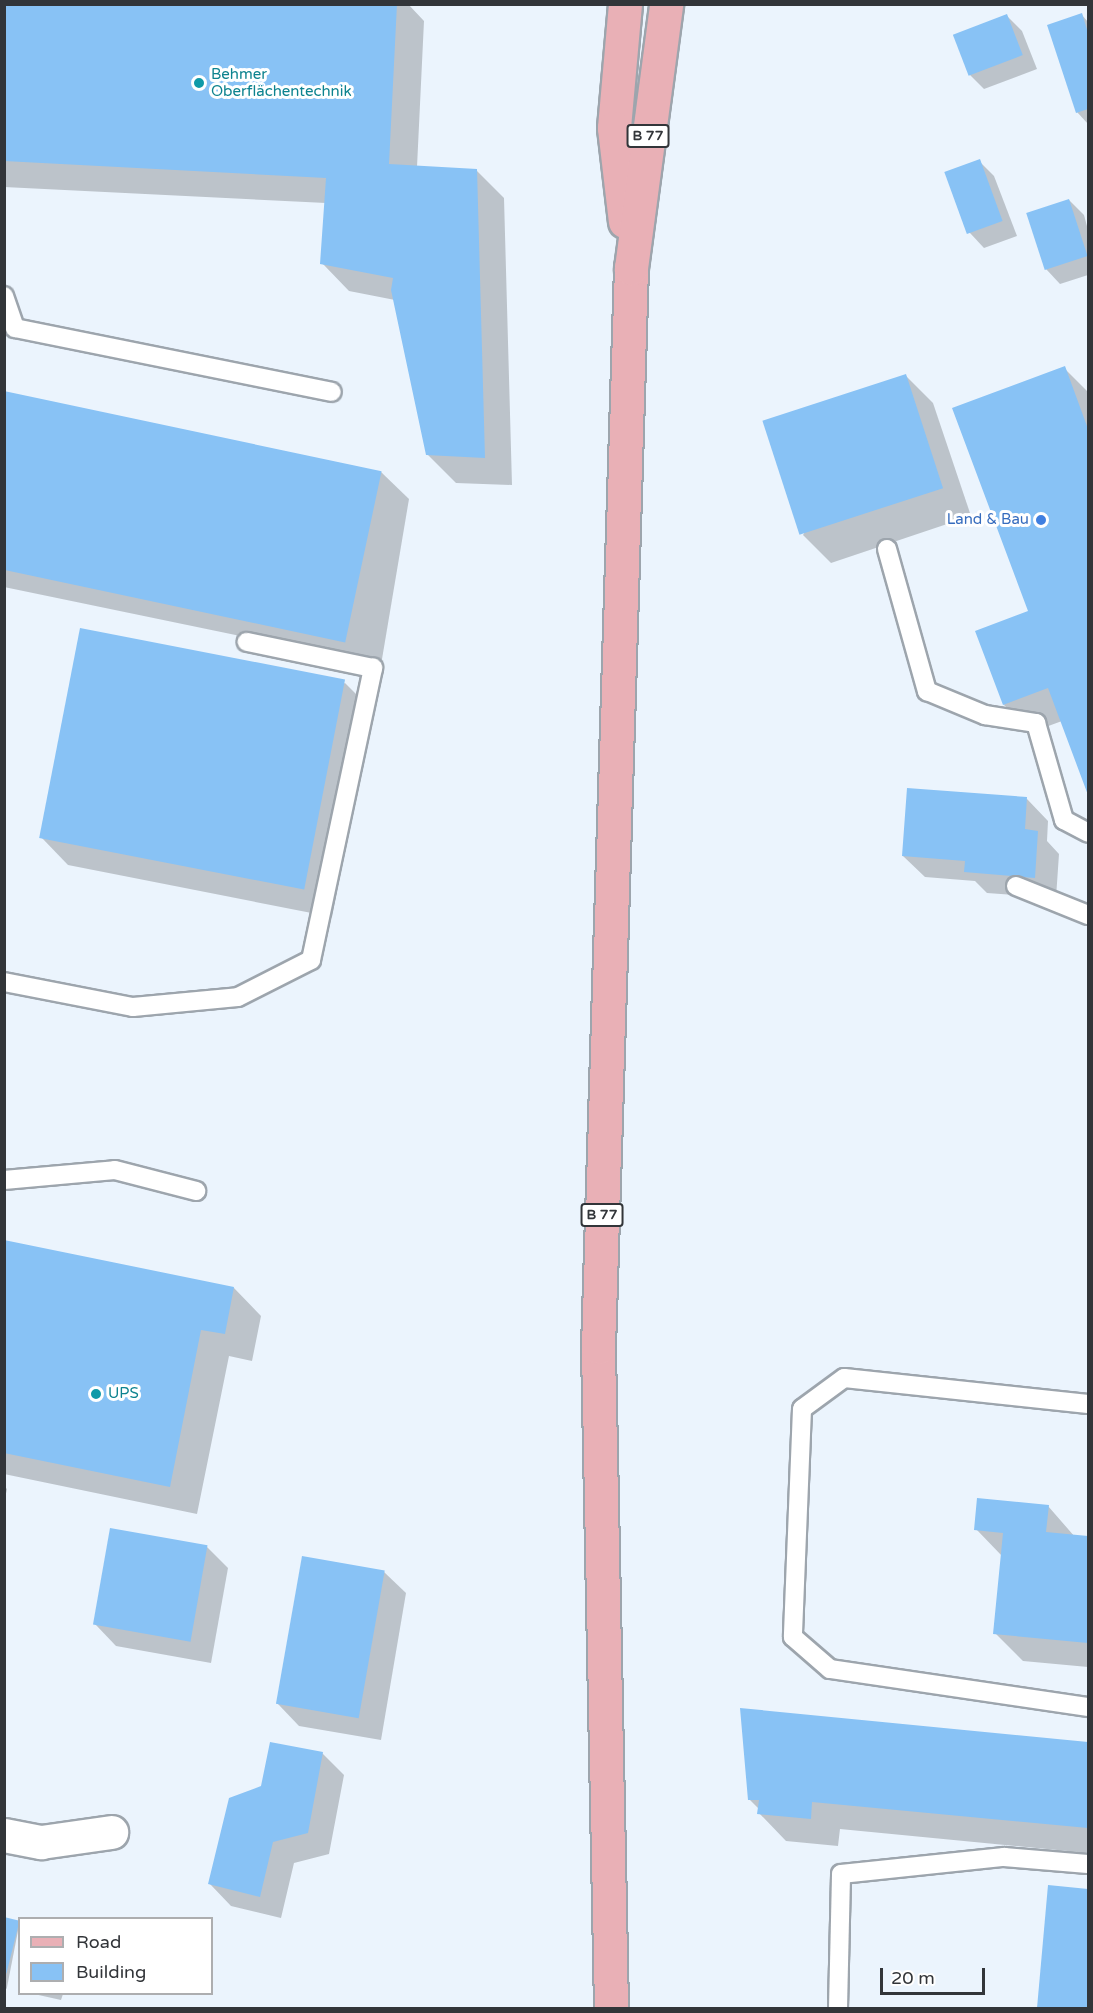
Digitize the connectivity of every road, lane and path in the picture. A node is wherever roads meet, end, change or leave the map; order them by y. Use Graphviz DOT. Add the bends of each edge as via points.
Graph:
graph roads {
  1 [pos="625,4"];
  2 [pos="666,4"];
  3 [pos="631,268"];
  4 [pos="4,296"];
  5 [pos="332,393"];
  6 [pos="887,549"];
  7 [pos="247,642"];
  8 [pos="1089,833"];
  9 [pos="1016,886"];
  10 [pos="1089,915"];
  11 [pos="4,982"];
  12 [pos="4,1180"];
  13 [pos="196,1191"];
  14 [pos="1089,1404"];
  15 [pos="1089,1707"];
  16 [pos="111,1832"];
  17 [pos="4,1835"];
  18 [pos="1089,1864"];
  19 [pos="611,2008"];
  20 [pos="838,2008"];
  1 -- 3 [label="main road" via="614,128"];
  2 -- 3 [label="main road, B 77"];
  3 -- 19 [label="main road, B 77" via="598,1347"];
  4 -- 5 [label="lane" via="15,328"];
  6 -- 8 [label="lane" via="927,691 985,715 1036,723 1064,820"];
  7 -- 11 [label="lane" via="373,668 310,960 238,998 133,1007"];
  9 -- 10 [label="lane"];
  12 -- 13 [label="lane" via="115,1170"];
  14 -- 15 [label="lane" via="844,1378 802,1409 793,1638 830,1670"];
  16 -- 17 [label="street" via="41,1842"];
  18 -- 20 [label="lane" via="1004,1857 841,1874"];
}
